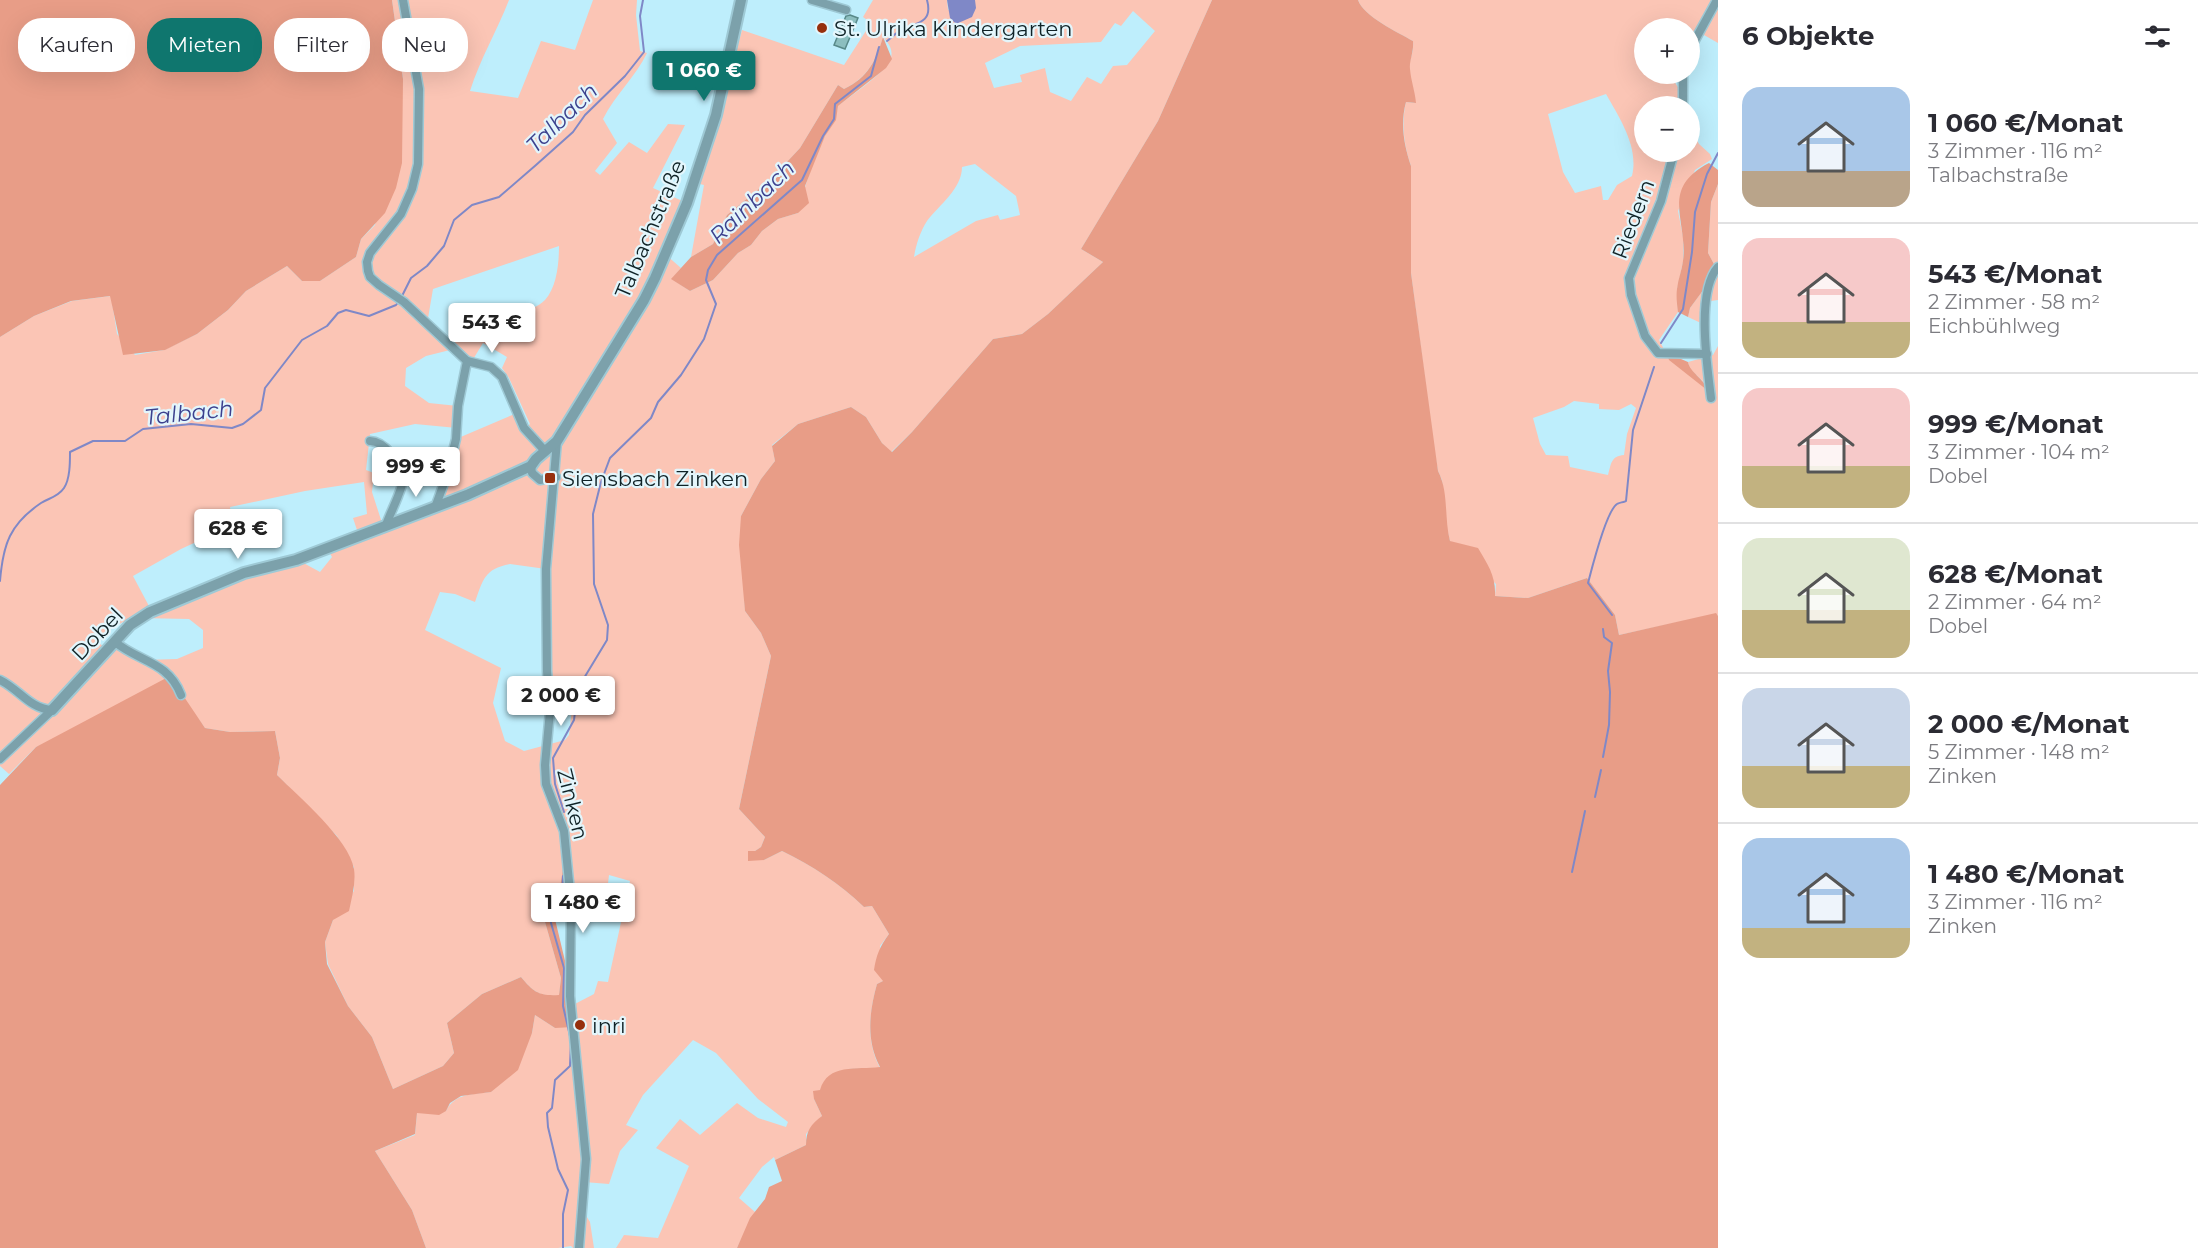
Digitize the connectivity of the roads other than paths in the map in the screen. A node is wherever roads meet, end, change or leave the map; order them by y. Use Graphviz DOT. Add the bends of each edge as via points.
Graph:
graph roads {
  1 [pos="403,0"];
  2 [pos="741,0"];
  3 [pos="812,0"];
  4 [pos="1717,0"];
  5 [pos="846,10"];
  6 [pos="1700,31"];
  7 [pos="1671,162"];
  8 [pos="1718,267"];
  9 [pos="1707,354"];
  10 [pos="467,361"];
  11 [pos="1711,398"];
  12 [pos="370,441"];
  13 [pos="558,441"];
  14 [pos="545,452"];
  15 [pos="531,466"];
  16 [pos="556,477"];
  17 [pos="436,505"];
  18 [pos="386,525"];
  19 [pos="115,642"];
  20 [pos="0,680"];
  21 [pos="181,695"];
  22 [pos="34,707"];
  23 [pos="52,710"];
  24 [pos="35,725"];
  25 [pos="0,759"];
  26 [pos="579,1248"];
  1 -- 10 [label="street" via="418,89 418,164 401,214 367,261 370,277"];
  2 -- 13 [label="street, Talbachstraße" via="716,115 687,203 644,300"];
  3 -- 5 [label="street"];
  4 -- 6 [label="street"];
  7 -- 9 [label="street, Riedern" via="1661,201 1629,278 1631,296 1651,347 1658,352"];
  8 -- 9 [label="street" via="1705,295"];
  9 -- 11 [label="street"];
  10 -- 14 [label="street" via="491,368 502,377 524,428"];
  10 -- 17 [label="street" via="453,454"];
  12 -- 18 [label="street" via="384,445 402,473"];
  13 -- 14 [label="street, Talbachstraße"];
  13 -- 16 [label="street, Zinken"];
  14 -- 15 [label="street, Dobel"];
  15 -- 16 [label="street" via="540,480"];
  15 -- 17 [label="street, Dobel"];
  16 -- 26 [label="street, Zinken" via="546,569 550,711 545,765 546,784 564,831 570,890 570,996 586,1159"];
  17 -- 18 [label="street, Dobel"];
  18 -- 19 [label="street, Dobel" via="296,560 244,573 150,612 129,625"];
  19 -- 21 [label="street" via="160,667"];
  19 -- 23 [label="street, Dobel"];
  20 -- 22 [label="street"];
  22 -- 23 [label="street"];
  22 -- 24 [label="street"];
  23 -- 24 [label="street, Dobel"];
  24 -- 25 [label="street, Dobel"];
}
